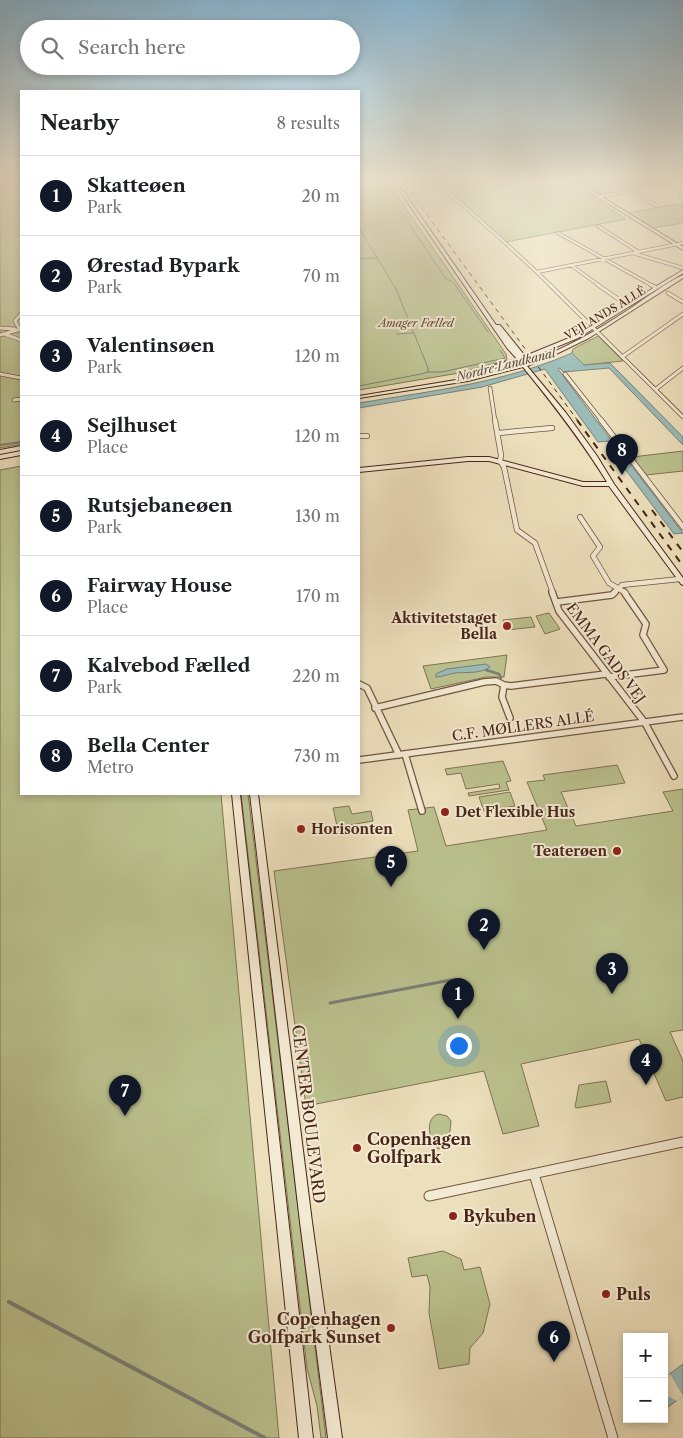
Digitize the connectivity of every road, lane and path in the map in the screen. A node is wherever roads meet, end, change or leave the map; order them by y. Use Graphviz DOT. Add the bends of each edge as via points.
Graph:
graph roads {
  1 [pos="439,245"];
  2 [pos="506,245"];
  3 [pos="580,245"];
  4 [pos="629,245"];
  5 [pos="669,245"];
  6 [pos="638,251"];
  7 [pos="631,252"];
  8 [pos="604,258"];
  9 [pos="572,264"];
  10 [pos="683,269"];
  11 [pos="536,272"];
  12 [pos="683,276"];
  13 [pos="655,287"];
  14 [pos="668,293"];
  15 [pos="683,302"];
  16 [pos="627,305"];
  17 [pos="683,314"];
  18 [pos="20,315"];
  19 [pos="592,327"];
  20 [pos="0,328"];
  21 [pos="20,329"];
  22 [pos="596,332"];
  23 [pos="2,334"];
  24 [pos="20,340"];
  25 [pos="622,357"];
  26 [pos="525,363"];
  27 [pos="683,368"];
  28 [pos="1,374"];
  29 [pos="565,374"];
  30 [pos="20,378"];
  31 [pos="490,388"];
  32 [pos="656,389"];
  33 [pos="360,393"];
  34 [pos="360,397"];
  35 [pos="20,399"];
  36 [pos="14,400"];
  37 [pos="683,417"];
  38 [pos="552,428"];
  39 [pos="498,433"];
  40 [pos="360,436"];
  41 [pos="366,436"];
  42 [pos="20,448"];
  43 [pos="0,452"];
  44 [pos="20,453"];
  45 [pos="0,457"];
  46 [pos="500,461"];
  47 [pos="360,470"];
  48 [pos="611,484"];
  49 [pos="580,517"];
  50 [pos="683,526"];
  51 [pos="681,581"];
  52 [pos="618,589"];
  53 [pos="556,602"];
  54 [pos="607,675"];
  55 [pos="360,684"];
  56 [pos="504,685"];
  57 [pos="375,708"];
  58 [pos="510,718"];
  59 [pos="683,718"];
  60 [pos="645,723"];
  61 [pos="402,755"];
  62 [pos="360,760"];
  63 [pos="674,776"];
  64 [pos="236,795"];
  65 [pos="254,795"];
  66 [pos="422,811"];
  67 [pos="683,1142"];
  68 [pos="534,1174"];
  69 [pos="429,1196"];
  70 [pos="306,1438"];
  71 [pos="335,1438"];
  72 [pos="614,1438"];
  1 -- 26 [label="street"];
  2 -- 11 [label="street"];
  3 -- 8 [label="street"];
  4 -- 6 [label="street"];
  5 -- 6 [label="street"];
  6 -- 7 [label="street"];
  7 -- 8 [label="street"];
  7 -- 10 [label="street"];
  8 -- 9 [label="street"];
  8 -- 13 [label="street"];
  9 -- 11 [label="street"];
  9 -- 16 [label="street"];
  10 -- 13 [label="street, VEJLANDS ALLÉ"];
  11 -- 19 [label="street"];
  12 -- 22 [label="street, VEJLANDS ALLÉ"];
  13 -- 16 [label="street, VEJLANDS ALLÉ"];
  14 -- 15 [label="street"];
  16 -- 19 [label="street, VEJLANDS ALLÉ"];
  17 -- 25 [label="street"];
  18 -- 21 [label="street" via="15,321"];
  19 -- 22 [label="street"];
  19 -- 26 [label="street, VEJLANDS ALLÉ"];
  20 -- 21 [label="street"];
  21 -- 23 [label="street"];
  22 -- 25 [label="street"];
  22 -- 26 [label="street, VEJLANDS ALLÉ" via="554,354"];
  23 -- 24 [label="street"];
  25 -- 32 [label="street"];
  26 -- 33 [label="street, VEJLANDS ALLÉ"];
  26 -- 34 [label="street, VEJLANDS ALLÉ" via="485,375"];
  26 -- 48 [label="street"];
  27 -- 32 [label="street"];
  28 -- 30 [label="street"];
  29 -- 50 [label="street"];
  31 -- 39 [label="street, EMMA GADS VEJ"];
  32 -- 37 [label="street"];
  35 -- 36 [label="street"];
  38 -- 39 [label="street"];
  39 -- 46 [label="street, EMMA GADS VEJ"];
  40 -- 41 [label="street"];
  42 -- 43 [label="street"];
  44 -- 45 [label="street"];
  46 -- 47 [label="street" via="468,459"];
  46 -- 48 [label="street" via="583,484"];
  46 -- 53 [label="street, EMMA GADS VEJ" via="517,530 535,543"];
  48 -- 51 [label="street"];
  49 -- 52 [label="street" via="600,547 594,556 609,583"];
  51 -- 52 [label="street" via="622,585"];
  52 -- 53 [label="street" via="612,595"];
  52 -- 54 [label="street" via="626,593 646,624 643,635 664,670"];
  53 -- 54 [label="street, EMMA GADS VEJ" via="559,611"];
  54 -- 56 [label="street"];
  54 -- 60 [label="street, EMMA GADS VEJ"];
  55 -- 57 [label="street" via="368,688"];
  56 -- 57 [label="street" via="484,682"];
  56 -- 58 [label="street" via="502,697"];
  57 -- 61 [label="street"];
  59 -- 60 [label="street, C.F. MØLLERS ALLÉ"];
  60 -- 61 [label="street, C.F. MØLLERS ALLÉ"];
  60 -- 63 [label="street"];
  61 -- 62 [label="street, C.F. MØLLERS ALLÉ"];
  61 -- 66 [label="street"];
  64 -- 70 [label="street"];
  65 -- 71 [label="street, CENTER BOULEVARD"];
  67 -- 68 [label="street"];
  68 -- 69 [label="street"];
  68 -- 72 [label="street"];
}
